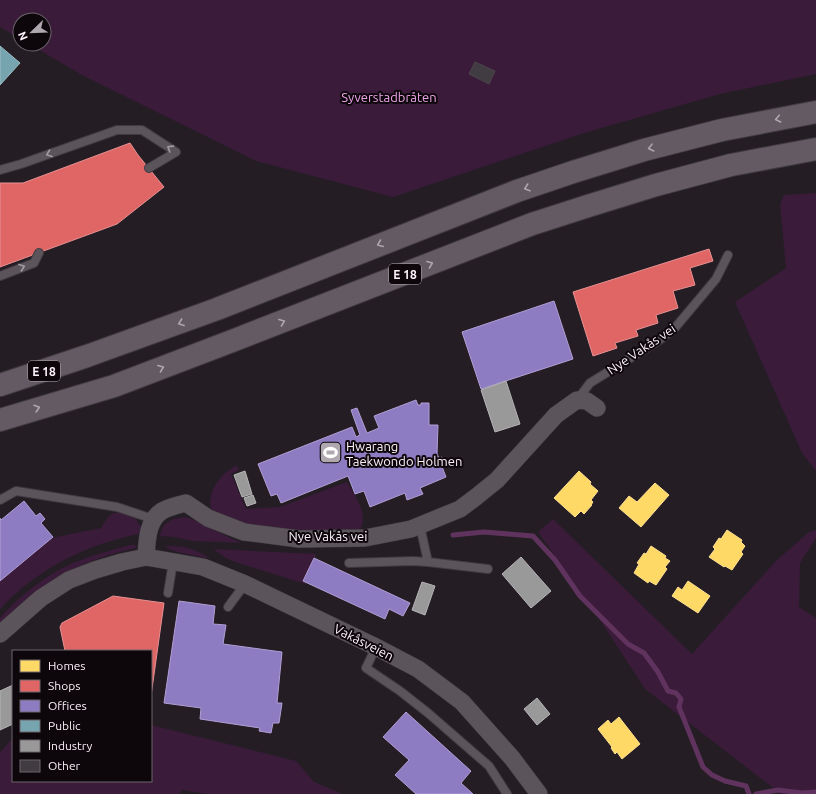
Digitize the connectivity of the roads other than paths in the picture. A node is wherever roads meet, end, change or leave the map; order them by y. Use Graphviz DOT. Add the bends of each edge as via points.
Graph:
graph roads {
  1 [pos="816,112"];
  2 [pos="816,149"];
  3 [pos="149,168"];
  4 [pos="0,170"];
  5 [pos="39,253"];
  6 [pos="728,255"];
  7 [pos="0,276"];
  8 [pos="0,384"];
  9 [pos="577,400"];
  10 [pos="597,408"];
  11 [pos="0,420"];
  12 [pos="0,500"];
  13 [pos="153,519"];
  14 [pos="420,526"];
  15 [pos="146,557"];
  16 [pos="173,562"];
  17 [pos="428,562"];
  18 [pos="349,563"];
  19 [pos="488,569"];
  20 [pos="245,584"];
  21 [pos="168,593"];
  22 [pos="228,607"];
  23 [pos="0,634"];
  24 [pos="376,647"];
  25 [pos="507,794"];
  26 [pos="539,794"];
  1 -- 8 [label="highway, E 18, one-way" via="722,130 573,172 447,218 218,309"];
  11 -- 2 [label="highway, E 18, one-way" via="114,386 574,210 724,167"];
  3 -- 4 [label="lane, one-way" via="176,152 142,130 117,130"];
  7 -- 5 [label="lane, one-way" via="34,263"];
  6 -- 9 [label="lane, Nye Vakås vei" via="716,279 674,329 590,383"];
  9 -- 10 [label="street" via="587,401"];
  9 -- 14 [label="street, Nye Vakås vei" via="556,415 497,480 460,509"];
  12 -- 13 [label="lane" via="16,491 117,507"];
  13 -- 14 [label="street, Nye Vakås vei" via="163,511 186,503 208,518 244,532 299,539 365,538"];
  13 -- 15 [label="street" via="147,540"];
  14 -- 17 [label="lane"];
  15 -- 16 [label="street, Vakåsveien"];
  15 -- 23 [label="street" via="122,562 69,580 41,598"];
  16 -- 20 [label="street, Vakåsveien" via="203,567"];
  16 -- 21 [label="lane"];
  17 -- 18 [label="lane"];
  17 -- 19 [label="lane"];
  20 -- 22 [label="lane"];
  20 -- 24 [label="street, Vakåsveien"];
  24 -- 25 [label="lane" via="366,668 400,690 489,766"];
  24 -- 26 [label="street, Vakåsveien" via="418,669 462,702 512,758"];
}
